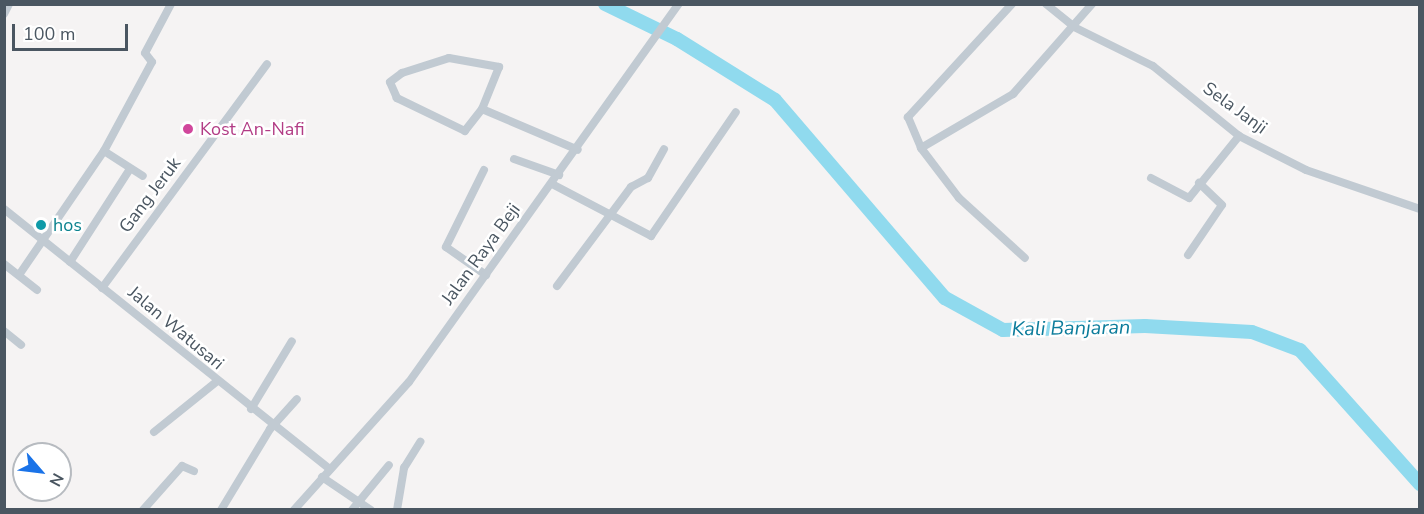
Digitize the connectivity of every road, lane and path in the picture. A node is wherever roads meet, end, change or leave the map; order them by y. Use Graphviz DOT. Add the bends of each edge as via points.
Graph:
graph roads {
  1 [pos="9,4"];
  2 [pos="171,4"];
  3 [pos="679,4"];
  4 [pos="1011,4"];
  5 [pos="1046,4"];
  6 [pos="1092,4"];
  7 [pos="4,14"];
  8 [pos="1074,27"];
  9 [pos="267,64"];
  10 [pos="482,109"];
  11 [pos="736,112"];
  12 [pos="1239,136"];
  13 [pos="921,148"];
  14 [pos="664,149"];
  15 [pos="578,150"];
  16 [pos="104,151"];
  17 [pos="514,159"];
  18 [pos="130,169"];
  19 [pos="484,170"];
  20 [pos="559,175"];
  21 [pos="142,176"];
  22 [pos="1152,177"];
  23 [pos="1199,183"];
  24 [pos="552,184"];
  25 [pos="4,209"];
  26 [pos="1419,209"];
  27 [pos="611,220"];
  28 [pos="44,241"];
  29 [pos="1188,255"];
  30 [pos="1025,258"];
  31 [pos="70,262"];
  32 [pos="4,264"];
  33 [pos="19,275"];
  34 [pos="486,275"];
  35 [pos="557,286"];
  36 [pos="102,288"];
  37 [pos="37,290"];
  38 [pos="4,331"];
  39 [pos="292,341"];
  40 [pos="21,345"];
  41 [pos="216,382"];
  42 [pos="297,399"];
  43 [pos="250,409"];
  44 [pos="273,427"];
  45 [pos="154,432"];
  46 [pos="420,441"];
  47 [pos="389,465"];
  48 [pos="330,469"];
  49 [pos="194,471"];
  50 [pos="322,477"];
  51 [pos="358,501"];
  52 [pos="300,508"];
  53 [pos="146,509"];
  54 [pos="220,510"];
  55 [pos="352,510"];
  56 [pos="371,510"];
  57 [pos="397,510"];
  1 -- 7 [label="street"];
  2 -- 16 [label="street" via="145,53 153,62"];
  3 -- 15 [label="street, Jalan Raya Beji"];
  4 -- 13 [label="street" via="910,111"];
  5 -- 8 [label="street, Sela Janji"];
  6 -- 8 [label="street"];
  8 -- 12 [label="street, Sela Janji" via="1153,66"];
  8 -- 13 [label="street" via="1014,94"];
  9 -- 36 [label="street, Gang Jeruk"];
  10 -- 10 [label="street" via="499,67 449,58 402,73 390,82 397,98 465,131"];
  10 -- 15 [label="street"];
  11 -- 27 [label="street" via="651,236"];
  12 -- 23 [label="street"];
  12 -- 26 [label="street, Sela Janji" via="1306,170"];
  13 -- 30 [label="street" via="959,198"];
  14 -- 27 [label="street" via="648,178 631,187"];
  15 -- 20 [label="street, Jalan Raya Beji"];
  16 -- 18 [label="street"];
  16 -- 28 [label="street"];
  17 -- 20 [label="street"];
  18 -- 21 [label="street"];
  18 -- 31 [label="street"];
  19 -- 34 [label="street" via="446,247"];
  20 -- 24 [label="street, Jalan Raya Beji"];
  22 -- 23 [label="street" via="1189,198"];
  23 -- 29 [label="street" via="1222,205"];
  24 -- 27 [label="street"];
  24 -- 34 [label="street, Jalan Raya Beji"];
  25 -- 28 [label="street, Jalan Watusari"];
  27 -- 35 [label="street"];
  28 -- 31 [label="street, Jalan Watusari"];
  28 -- 33 [label="street"];
  31 -- 36 [label="street, Jalan Watusari"];
  32 -- 33 [label="street"];
  33 -- 37 [label="street"];
  34 -- 48 [label="street, Jalan Raya Beji" via="409,382"];
  36 -- 41 [label="street, Jalan Watusari"];
  38 -- 40 [label="street"];
  39 -- 43 [label="street"];
  41 -- 43 [label="street, Jalan Watusari"];
  41 -- 45 [label="street"];
  42 -- 44 [label="street"];
  43 -- 44 [label="street, Jalan Watusari"];
  44 -- 48 [label="street, Jalan Watusari"];
  44 -- 54 [label="street"];
  46 -- 57 [label="street" via="404,468"];
  47 -- 51 [label="street"];
  48 -- 50 [label="street, Jalan Raya Beji"];
  49 -- 53 [label="street" via="182,466"];
  50 -- 51 [label="street"];
  50 -- 52 [label="street, Jalan Raya Beji"];
  51 -- 55 [label="street"];
  51 -- 56 [label="street"];
}
